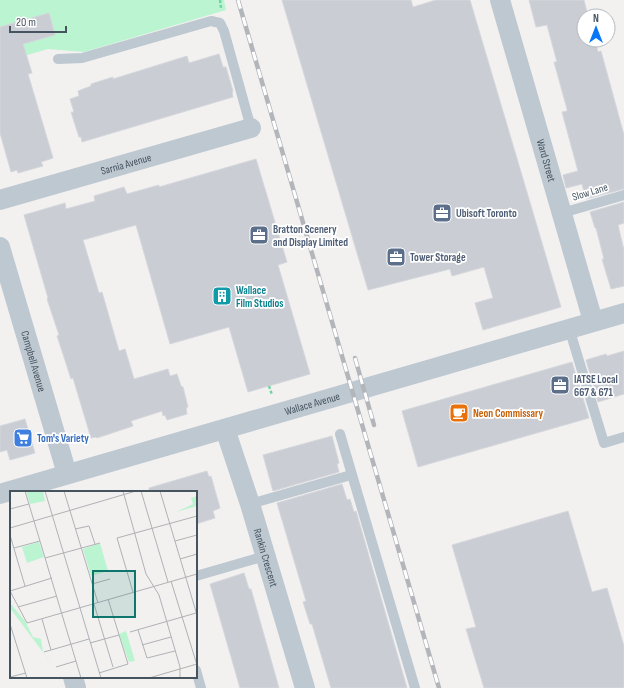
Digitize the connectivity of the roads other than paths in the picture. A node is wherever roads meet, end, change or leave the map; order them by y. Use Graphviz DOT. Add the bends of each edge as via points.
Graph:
graph roads {
  1 [pos="500,0"];
  2 [pos="58,59"];
  3 [pos="251,128"];
  4 [pos="624,195"];
  5 [pos="0,200"];
  6 [pos="562,213"];
  7 [pos="0,247"];
  8 [pos="624,313"];
  9 [pos="594,321"];
  10 [pos="569,328"];
  11 [pos="225,429"];
  12 [pos="340,434"];
  13 [pos="624,437"];
  14 [pos="68,474"];
  15 [pos="351,475"];
  16 [pos="15,491"];
  17 [pos="250,504"];
  18 [pos="265,556"];
  19 [pos="197,576"];
  20 [pos="197,674"];
  21 [pos="73,678"];
  22 [pos="76,688"];
  23 [pos="201,688"];
  24 [pos="305,688"];
  25 [pos="415,688"];
  1 -- 6 [label="street, Ward Street"];
  2 -- 3 [label="lane" via="82,58 211,21 220,23"];
  3 -- 5 [label="street, Sarnia Avenue"];
  4 -- 6 [label="lane, Slow Lane"];
  6 -- 9 [label="street, Ward Street"];
  7 -- 14 [label="street, Campbell Avenue"];
  8 -- 9 [label="street, Wallace Avenue"];
  9 -- 10 [label="street, Wallace Avenue"];
  10 -- 11 [label="street, Wallace Avenue"];
  10 -- 13 [label="lane" via="604,443"];
  11 -- 14 [label="street, Wallace Avenue"];
  11 -- 17 [label="street, Rankin Crescent"];
  12 -- 15 [label="lane"];
  14 -- 16 [label="street, Wallace Avenue"];
  15 -- 17 [label="lane"];
  15 -- 25 [label="lane"];
  17 -- 18 [label="street, Rankin Crescent"];
  18 -- 19 [label="lane"];
  18 -- 24 [label="street, Rankin Crescent"];
  20 -- 23 [label="lane"];
  21 -- 22 [label="street"];
}
